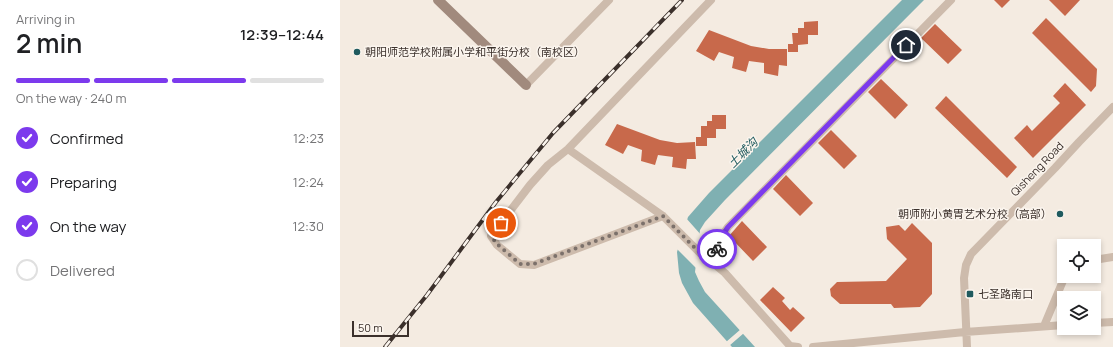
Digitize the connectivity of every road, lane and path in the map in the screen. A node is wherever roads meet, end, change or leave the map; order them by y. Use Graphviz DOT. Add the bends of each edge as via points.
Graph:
graph roads {
  1 [pos="438,0"];
  2 [pos="608,0"];
  3 [pos="711,0"];
  4 [pos="951,0"];
  5 [pos="526,85"];
  6 [pos="1113,107"];
  7 [pos="568,149"];
  8 [pos="663,216"];
  9 [pos="1113,257"];
  10 [pos="1101,259"];
  11 [pos="710,262"];
  12 [pos="1062,283"];
  13 [pos="1113,322"];
  14 [pos="1101,323"];
  15 [pos="1057,325"];
  16 [pos="1044,326"];
  17 [pos="966,339"];
  18 [pos="798,347"];
  19 [pos="813,347"];
  1 -- 5 [label="street"];
  2 -- 5 [label="street"];
  3 -- 7 [label="street"];
  4 -- 11 [label="street" via="728,227"];
  6 -- 17 [label="street, Qisheng Road" via="970,254 964,278"];
  7 -- 8 [label="street"];
  7 -- 8 [label="street" via="548,165 530,185 491,236 520,264 534,264"];
  8 -- 11 [label="street"];
  9 -- 10 [label="street"];
  11 -- 18 [label="street" via="725,273 790,346"];
  12 -- 16 [label="street"];
  13 -- 14 [label="street"];
  15 -- 16 [label="street"];
  16 -- 17 [label="street"];
  17 -- 19 [label="street"];
}
